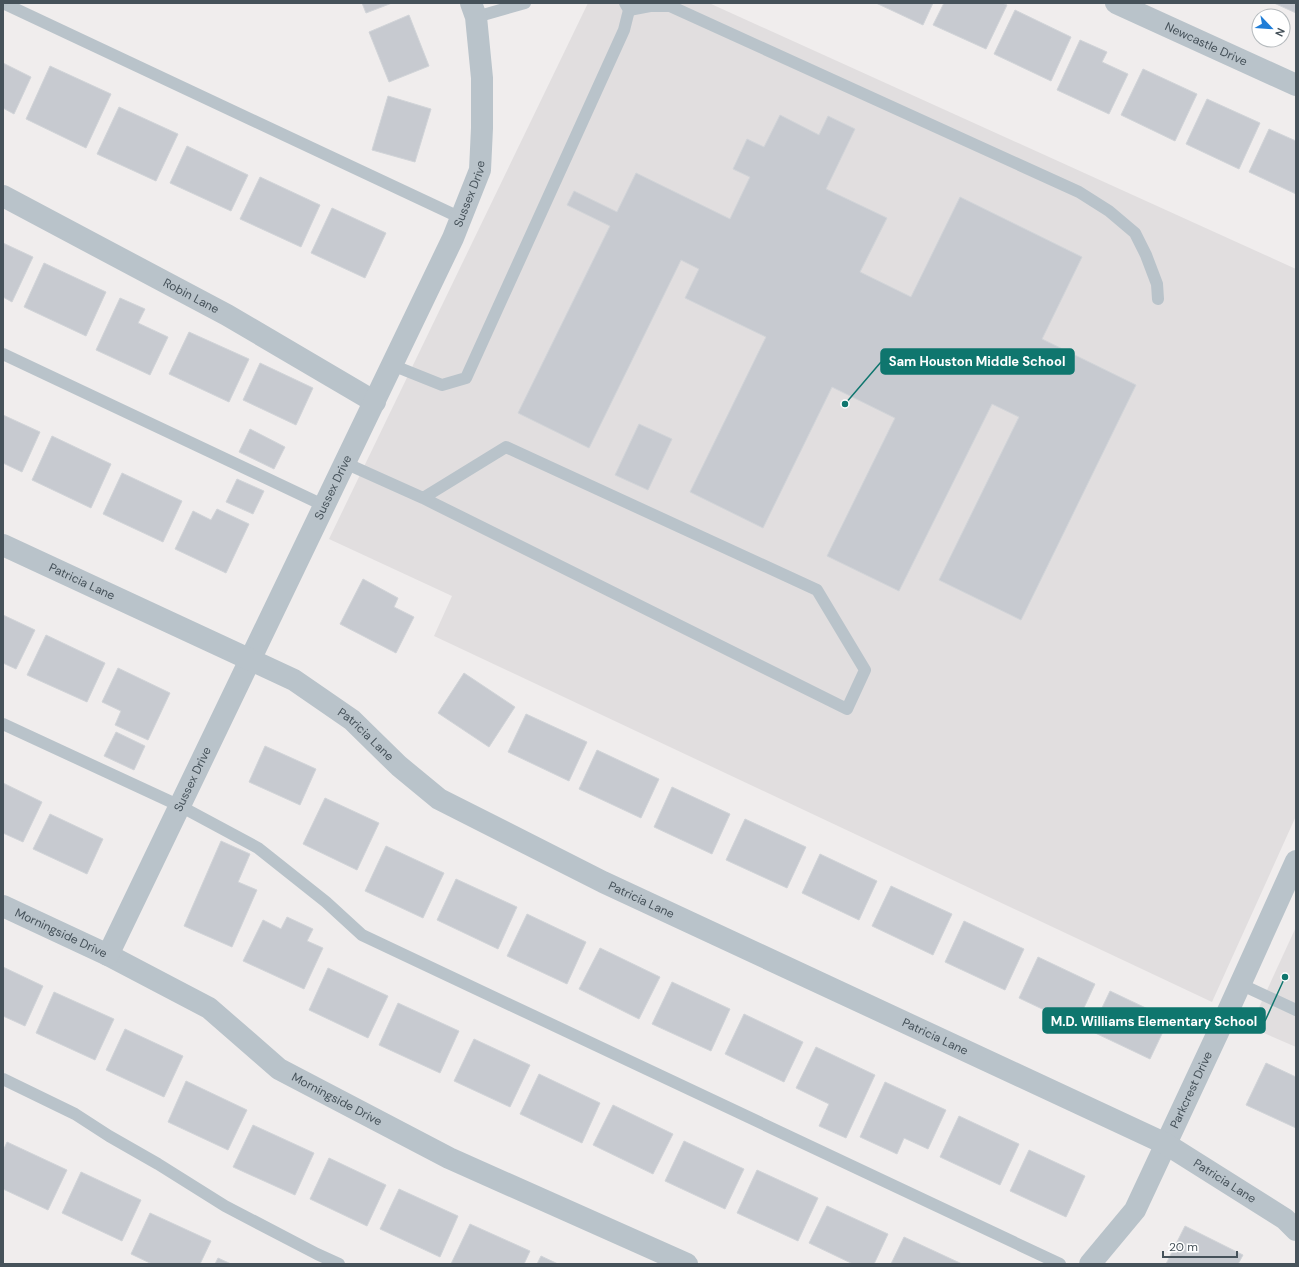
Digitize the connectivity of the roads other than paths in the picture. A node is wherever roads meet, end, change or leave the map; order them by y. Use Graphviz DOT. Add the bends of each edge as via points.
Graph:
graph roads {
  1 [pos="525,3"];
  2 [pos="1116,3"];
  3 [pos="3,4"];
  4 [pos="627,7"];
  5 [pos="473,10"];
  6 [pos="1296,86"];
  7 [pos="3,196"];
  8 [pos="461,218"];
  9 [pos="1158,298"];
  10 [pos="3,354"];
  11 [pos="392,365"];
  12 [pos="374,402"];
  13 [pos="345,463"];
  14 [pos="423,498"];
  15 [pos="325,506"];
  16 [pos="3,545"];
  17 [pos="251,659"];
  18 [pos="3,724"];
  19 [pos="180,806"];
  20 [pos="1296,861"];
  21 [pos="3,906"];
  22 [pos="108,955"];
  23 [pos="1240,984"];
  24 [pos="1296,1010"];
  25 [pos="3,1079"];
  26 [pos="1166,1144"];
  27 [pos="1296,1230"];
  28 [pos="339,1264"];
  29 [pos="687,1264"];
  30 [pos="1060,1264"];
  31 [pos="1090,1264"];
  1 -- 5 [label="lane"];
  2 -- 6 [label="street, Newcastle Drive"];
  3 -- 8 [label="lane"];
  4 -- 9 [label="lane" via="670,6 1079,192 1109,211 1135,234 1157,284"];
  4 -- 11 [label="lane" via="624,30 466,378 442,385"];
  5 -- 8 [label="street, Sussex Drive" via="482,78 480,170"];
  7 -- 12 [label="street, Robin Lane" via="227,315"];
  8 -- 11 [label="street, Sussex Drive"];
  10 -- 15 [label="lane"];
  11 -- 12 [label="street, Sussex Drive"];
  12 -- 13 [label="street, Sussex Drive"];
  13 -- 14 [label="lane"];
  13 -- 15 [label="street, Sussex Drive"];
  14 -- 14 [label="lane" via="506,447 817,590 865,670 846,709"];
  15 -- 17 [label="street, Sussex Drive"];
  16 -- 17 [label="street, Patricia Lane"];
  17 -- 19 [label="street, Sussex Drive"];
  17 -- 26 [label="street, Patricia Lane" via="294,680 352,720 399,766 439,800 602,882"];
  18 -- 19 [label="lane"];
  19 -- 22 [label="street, Sussex Drive"];
  19 -- 30 [label="lane" via="258,848 326,902 362,935"];
  20 -- 23 [label="street, Parkcrest Drive"];
  21 -- 22 [label="street, Morningside Drive"];
  22 -- 29 [label="street, Morningside Drive" via="209,1008 279,1069 449,1158"];
  23 -- 24 [label="lane"];
  23 -- 26 [label="street, Parkcrest Drive"];
  25 -- 28 [label="lane" via="75,1114 225,1206"];
  26 -- 27 [label="street, Patricia Lane" via="1285,1219"];
  26 -- 31 [label="street, Parkcrest Drive" via="1135,1210"];
}
